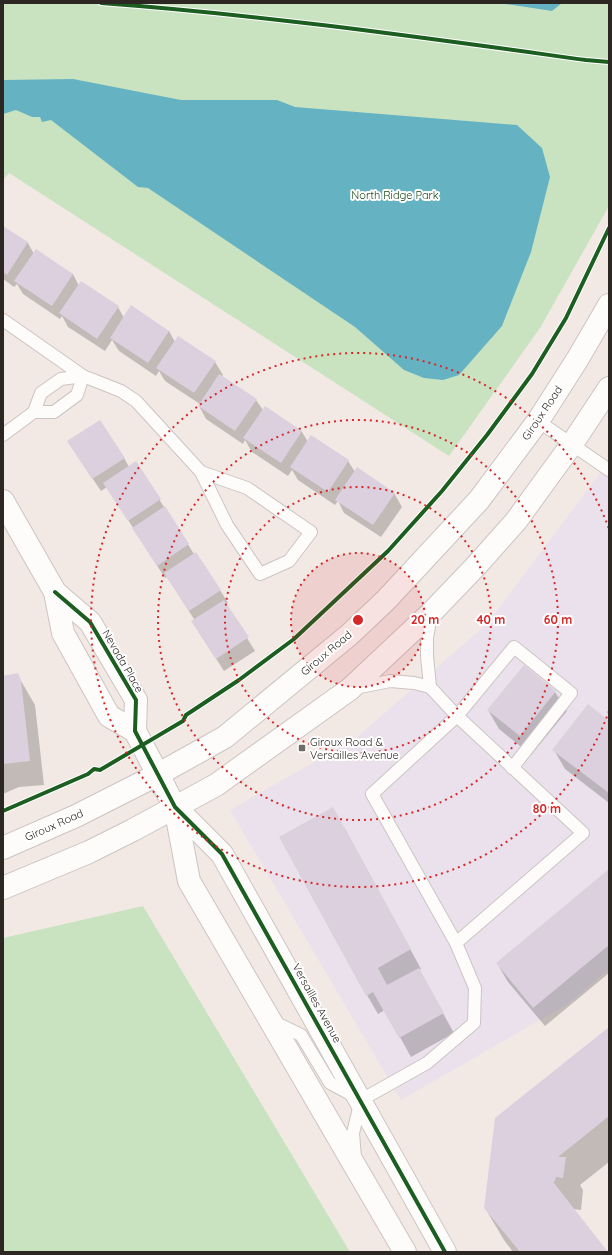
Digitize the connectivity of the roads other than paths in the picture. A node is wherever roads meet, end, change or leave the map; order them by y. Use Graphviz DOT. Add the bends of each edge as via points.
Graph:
graph roads {
  1 [pos="609,305"];
  2 [pos="3,320"];
  3 [pos="83,376"];
  4 [pos="609,388"];
  5 [pos="34,412"];
  6 [pos="538,421"];
  7 [pos="3,435"];
  8 [pos="572,444"];
  9 [pos="609,470"];
  10 [pos="201,472"];
  11 [pos="3,501"];
  12 [pos="55,592"];
  13 [pos="431,613"];
  14 [pos="430,687"];
  15 [pos="350,689"];
  16 [pos="457,716"];
  17 [pos="135,731"];
  18 [pos="512,768"];
  19 [pos="157,775"];
  20 [pos="175,808"];
  21 [pos="3,848"];
  22 [pos="3,888"];
  23 [pos="456,943"];
  24 [pos="270,1020"];
  25 [pos="361,1100"];
  26 [pos="356,1168"];
  27 [pos="405,1252"];
  28 [pos="445,1252"];
  1 -- 6 [label="main road, Giroux Road"];
  2 -- 3 [label="lane"];
  3 -- 5 [label="lane" via="61,379 41,393"];
  3 -- 5 [label="lane" via="77,395 54,412"];
  3 -- 10 [label="lane" via="121,391 136,401"];
  4 -- 8 [label="main road"];
  5 -- 7 [label="lane"];
  6 -- 8 [label="lane"];
  6 -- 19 [label="main road, Giroux Road" via="479,500 386,600 225,737"];
  8 -- 9 [label="lane"];
  8 -- 13 [label="main road" via="516,521"];
  10 -- 10 [label="lane" via="227,525 260,574 289,561 311,532 247,488"];
  11 -- 12 [label="main road, Nevada Place"];
  12 -- 17 [label="main road, Nevada Place" via="63,633 109,716"];
  12 -- 17 [label="main road, Nevada Place" via="90,622 132,693 136,700"];
  13 -- 14 [label="lane" via="427,638"];
  13 -- 15 [label="main road"];
  14 -- 15 [label="lane" via="390,681"];
  14 -- 16 [label="lane"];
  15 -- 20 [label="main road" via="236,772"];
  16 -- 18 [label="lane"];
  16 -- 18 [label="lane" via="514,647 572,693"];
  16 -- 23 [label="lane" via="372,794"];
  17 -- 19 [label="main road, Nevada Place"];
  18 -- 23 [label="lane" via="582,833"];
  19 -- 20 [label="main road, Versailles Avenue"];
  19 -- 21 [label="main road, Giroux Road" via="76,816"];
  20 -- 22 [label="main road" via="89,852"];
  20 -- 24 [label="main road, Versailles Avenue" via="189,881"];
  20 -- 25 [label="main road, Versailles Avenue" via="222,854"];
  23 -- 25 [label="lane" via="475,988 474,1023 427,1063"];
  24 -- 25 [label="lane" via="301,1035 330,1083"];
  24 -- 26 [label="main road, Versailles Avenue"];
  25 -- 26 [label="lane" via="353,1133"];
  25 -- 28 [label="main road, Versailles Avenue"];
  26 -- 27 [label="main road, Versailles Avenue"];
}
